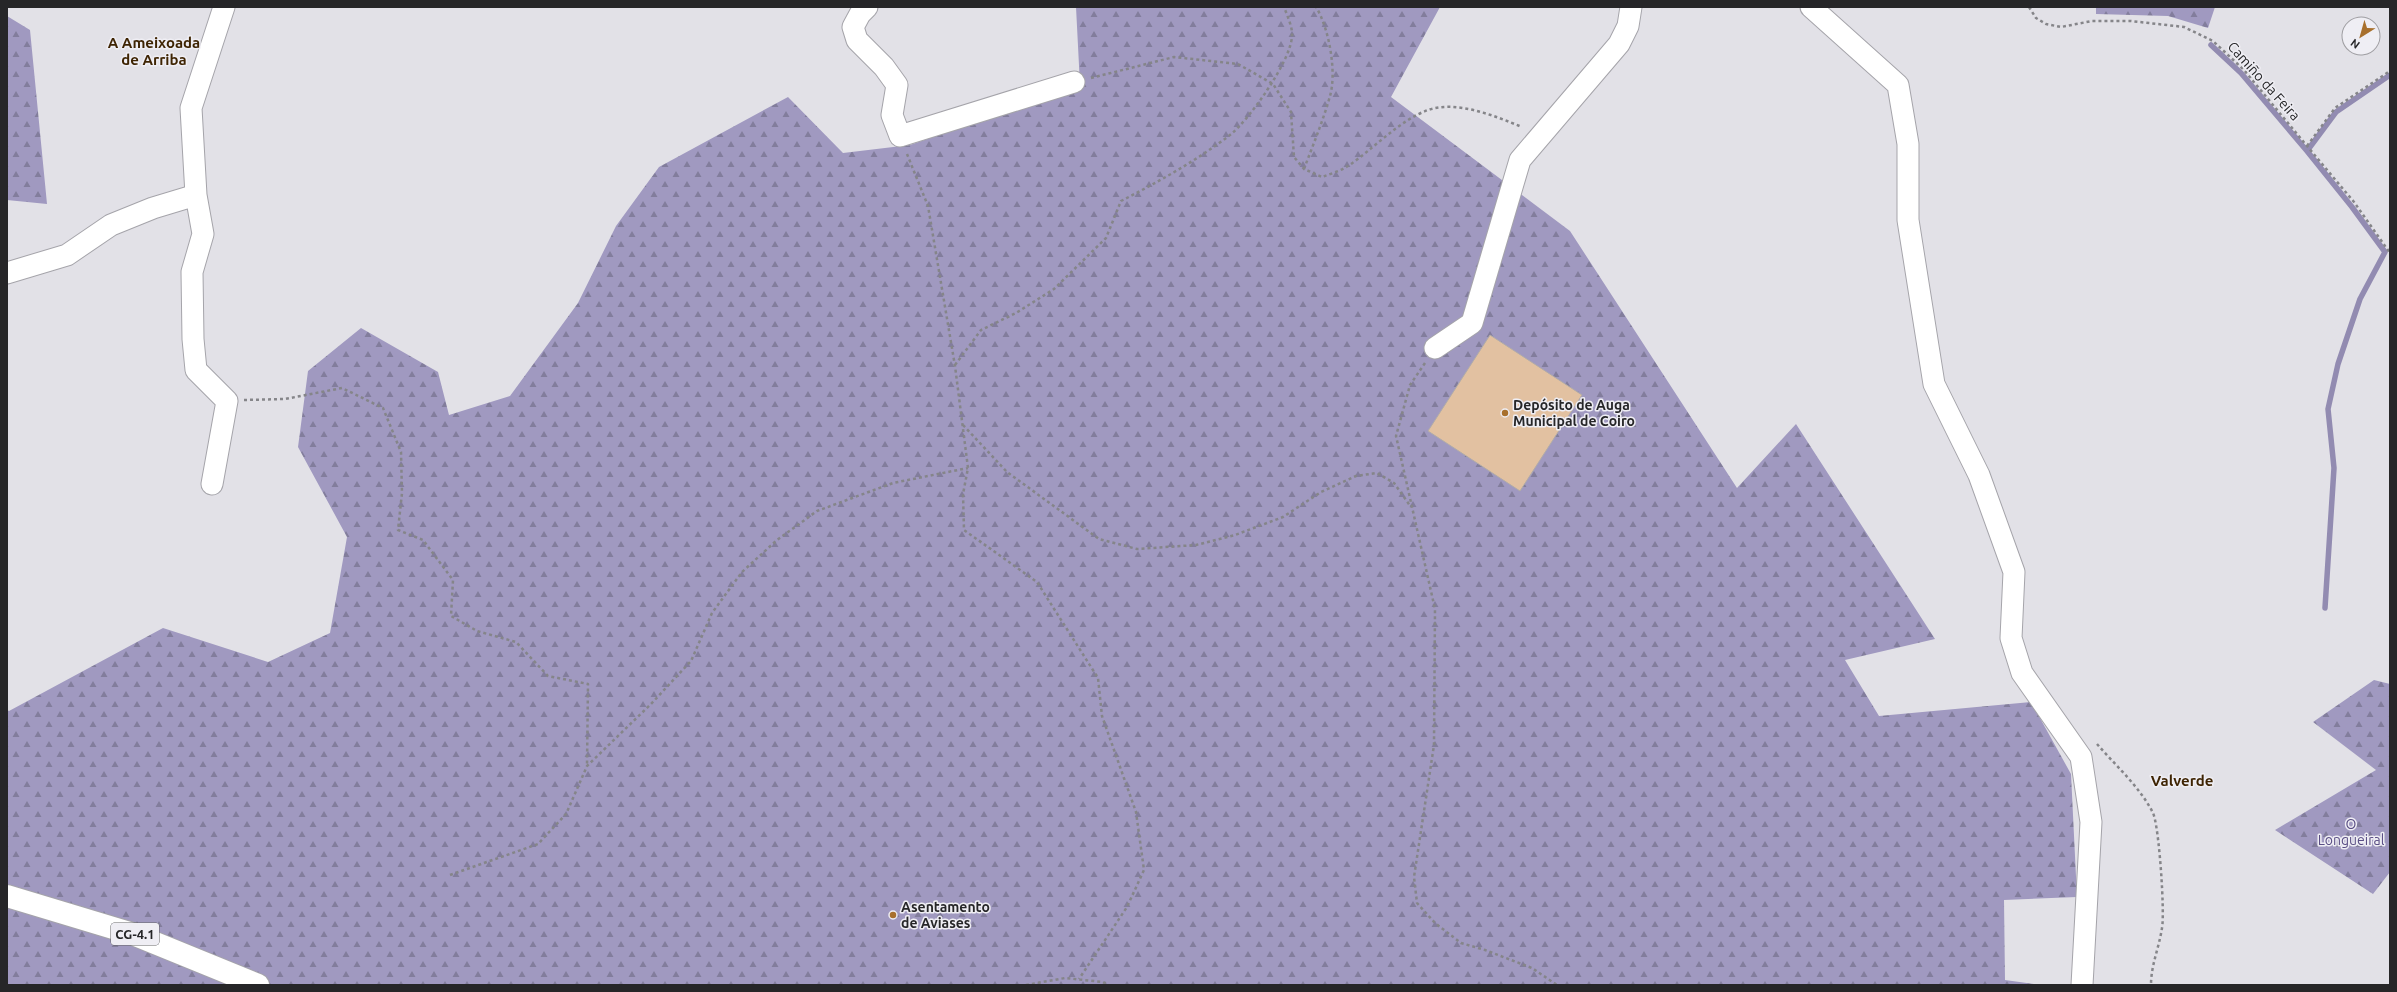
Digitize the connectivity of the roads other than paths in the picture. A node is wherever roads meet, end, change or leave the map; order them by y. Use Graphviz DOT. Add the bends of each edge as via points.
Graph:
graph roads {
  1 [pos="224,7"];
  2 [pos="868,7"];
  3 [pos="1631,7"];
  4 [pos="1811,7"];
  5 [pos="1074,82"];
  6 [pos="196,195"];
  7 [pos="7,273"];
  8 [pos="1435,348"];
  9 [pos="212,484"];
  10 [pos="7,896"];
  11 [pos="258,985"];
  12 [pos="2082,985"];
  1 -- 6 [label="street" via="191,108"];
  2 -- 5 [label="street" via="860,14 853,27 857,40 884,67 897,85 892,115 900,136"];
  3 -- 8 [label="street" via="1628,26 1619,44 1520,160 1472,323"];
  4 -- 12 [label="street" via="1898,85 1908,144 1908,220 1934,384 1979,475 2014,572 2011,638 2022,673 2081,757 2092,822"];
  6 -- 7 [label="street" via="110,225 67,256"];
  6 -- 9 [label="street" via="203,234 192,272 196,370 227,401"];
  10 -- 11 [label="highway, CG-4.1" via="133,934"];
}
